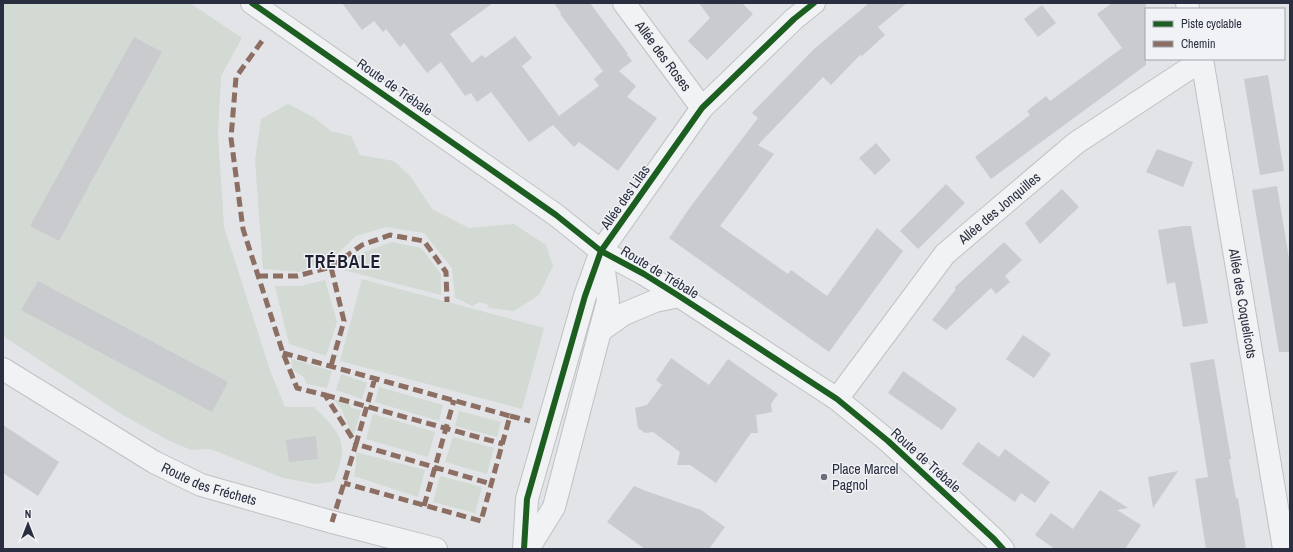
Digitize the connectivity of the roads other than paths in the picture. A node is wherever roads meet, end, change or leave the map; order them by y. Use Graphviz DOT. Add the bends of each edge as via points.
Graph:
graph roads {
  1 [pos="252,3"];
  2 [pos="624,3"];
  3 [pos="814,3"];
  4 [pos="1202,60"];
  5 [pos="702,108"];
  6 [pos="601,251"];
  7 [pos="679,296"];
  8 [pos="600,330"];
  9 [pos="3,369"];
  10 [pos="837,399"];
  11 [pos="436,549"];
  12 [pos="524,549"];
  13 [pos="528,549"];
  14 [pos="1003,549"];
  15 [pos="1284,549"];
  1 -- 6 [label="street, Route de Trébale" via="556,215"];
  2 -- 5 [label="street, Allée des Roses"];
  3 -- 5 [label="street, Allée des Lilas" via="794,19"];
  4 -- 10 [label="street, Allée des Jonquilles" via="1076,143 945,254"];
  4 -- 15 [label="street, Allée des Coquelicots"];
  5 -- 6 [label="street, Allée des Lilas"];
  6 -- 7 [label="street, Route de Trébale"];
  6 -- 8 [label="street, Allée des Lilas" via="608,301"];
  6 -- 12 [label="street, Allée des Lilas" via="526,499"];
  7 -- 8 [label="street" via="655,301 624,314"];
  7 -- 10 [label="street, Route de Trébale"];
  8 -- 13 [label="street, Allée des Lilas" via="554,506"];
  9 -- 11 [label="street, Route des Fréchets" via="154,462 202,485"];
  10 -- 14 [label="street, Route de Trébale" via="888,441"];
}
